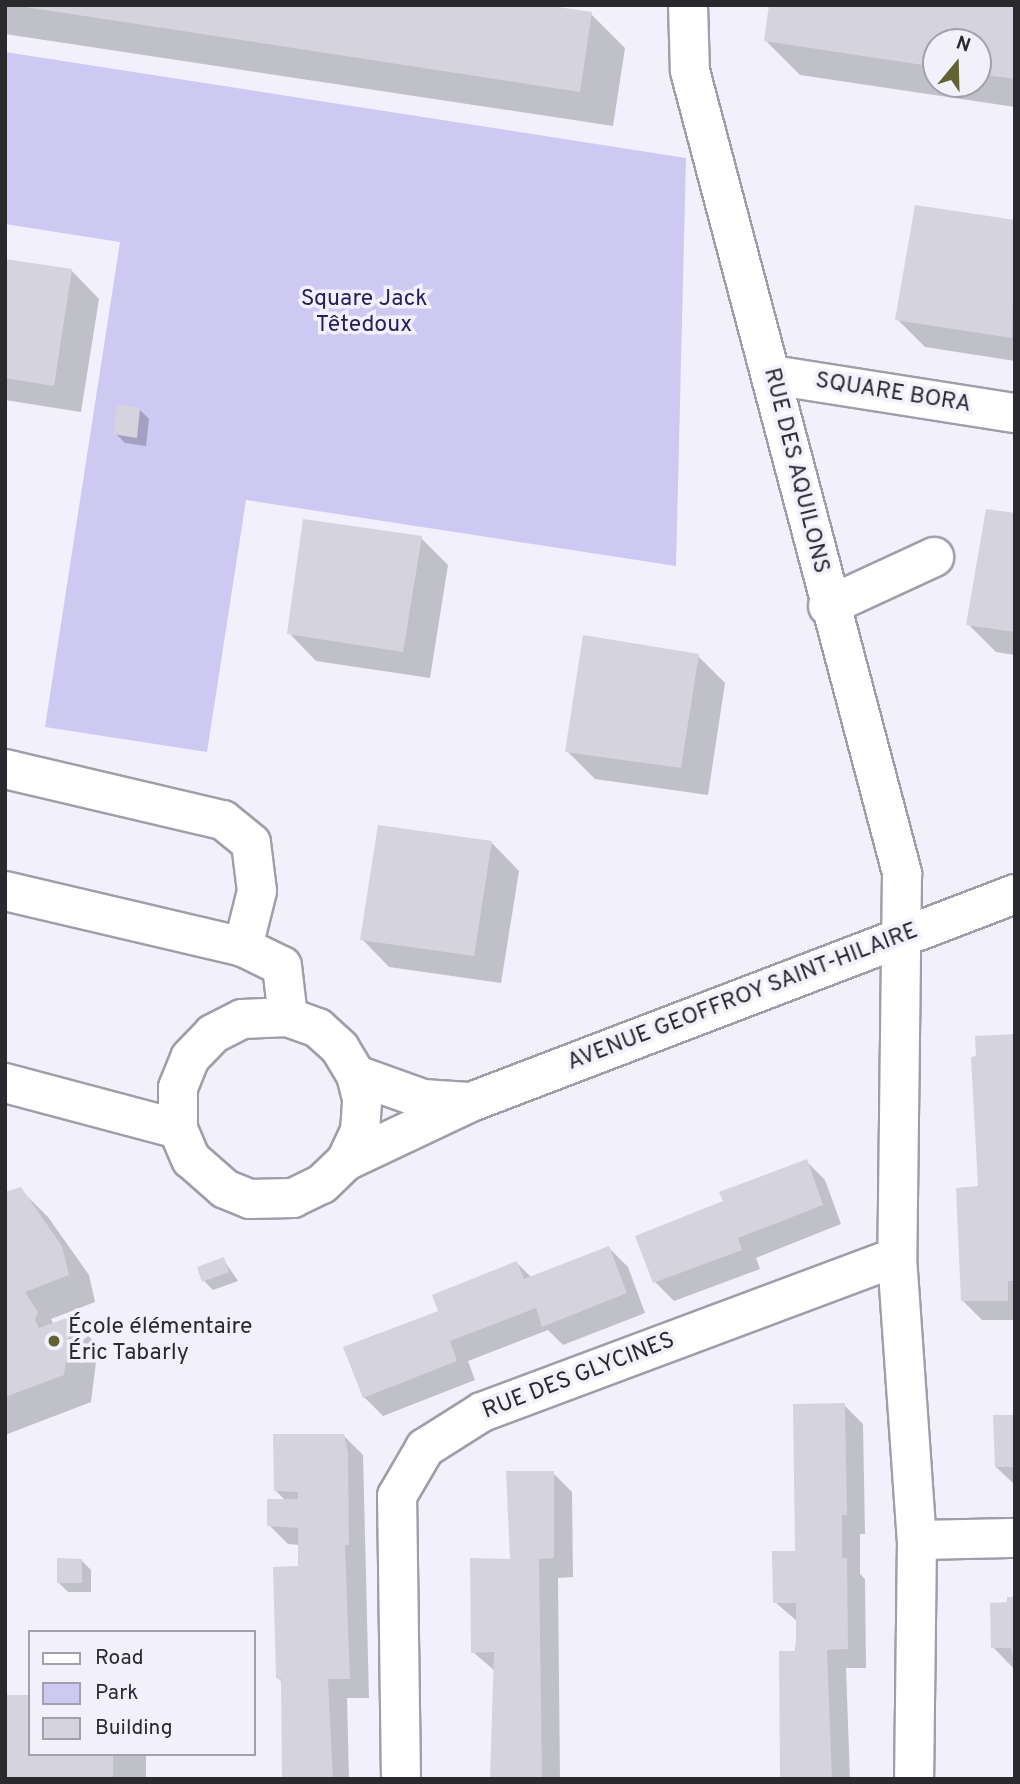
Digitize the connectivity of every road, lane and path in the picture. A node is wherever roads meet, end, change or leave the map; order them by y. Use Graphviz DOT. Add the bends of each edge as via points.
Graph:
graph roads {
  1 [pos="688,5"];
  2 [pos="772,375"];
  3 [pos="1015,413"];
  4 [pos="934,557"];
  5 [pos="828,606"];
  6 [pos="5,769"];
  7 [pos="5,891"];
  8 [pos="1015,894"];
  9 [pos="904,936"];
  10 [pos="243,947"];
  11 [pos="288,1017"];
  12 [pos="356,1075"];
  13 [pos="5,1083"];
  14 [pos="471,1102"];
  15 [pos="178,1129"];
  16 [pos="346,1161"];
  17 [pos="897,1258"];
  18 [pos="1015,1538"];
  19 [pos="917,1539"];
  20 [pos="401,1779"];
  21 [pos="914,1779"];
  1 -- 2 [label="street, RUE DES AQUILONS" via="690,71"];
  2 -- 3 [label="street, SQUARE BORA"];
  2 -- 5 [label="street, RUE DES AQUILONS"];
  4 -- 5 [label="street"];
  5 -- 9 [label="street, RUE DES AQUILONS" via="902,873"];
  6 -- 10 [label="street" via="223,820 251,842 257,891"];
  7 -- 10 [label="street"];
  8 -- 9 [label="street, AVENUE GEOFFROY SAINT-HILAIRE"];
  9 -- 14 [label="street, AVENUE GEOFFROY SAINT-HILAIRE"];
  9 -- 17 [label="street"];
  10 -- 11 [label="street" via="282,966"];
  11 -- 12 [label="street, AVENUE GEOFFROY SAINT-HILAIRE" via="318,1028 340,1048"];
  11 -- 15 [label="street, AVENUE GEOFFROY SAINT-HILAIRE" via="242,1019 213,1034 190,1058 178,1088"];
  12 -- 14 [label="street, AVENUE GEOFFROY SAINT-HILAIRE" via="423,1099"];
  12 -- 16 [label="street, AVENUE GEOFFROY SAINT-HILAIRE" via="362,1099 359,1131"];
  13 -- 15 [label="street"];
  14 -- 16 [label="street, AVENUE GEOFFROY SAINT-HILAIRE"];
  15 -- 16 [label="street, AVENUE GEOFFROY SAINT-HILAIRE" via="191,1159 225,1189 250,1199 293,1198 322,1184"];
  17 -- 19 [label="street"];
  17 -- 20 [label="street, RUE DES GLYCINES" via="482,1412 425,1448 397,1496"];
  18 -- 19 [label="street"];
  19 -- 21 [label="street"];
}
